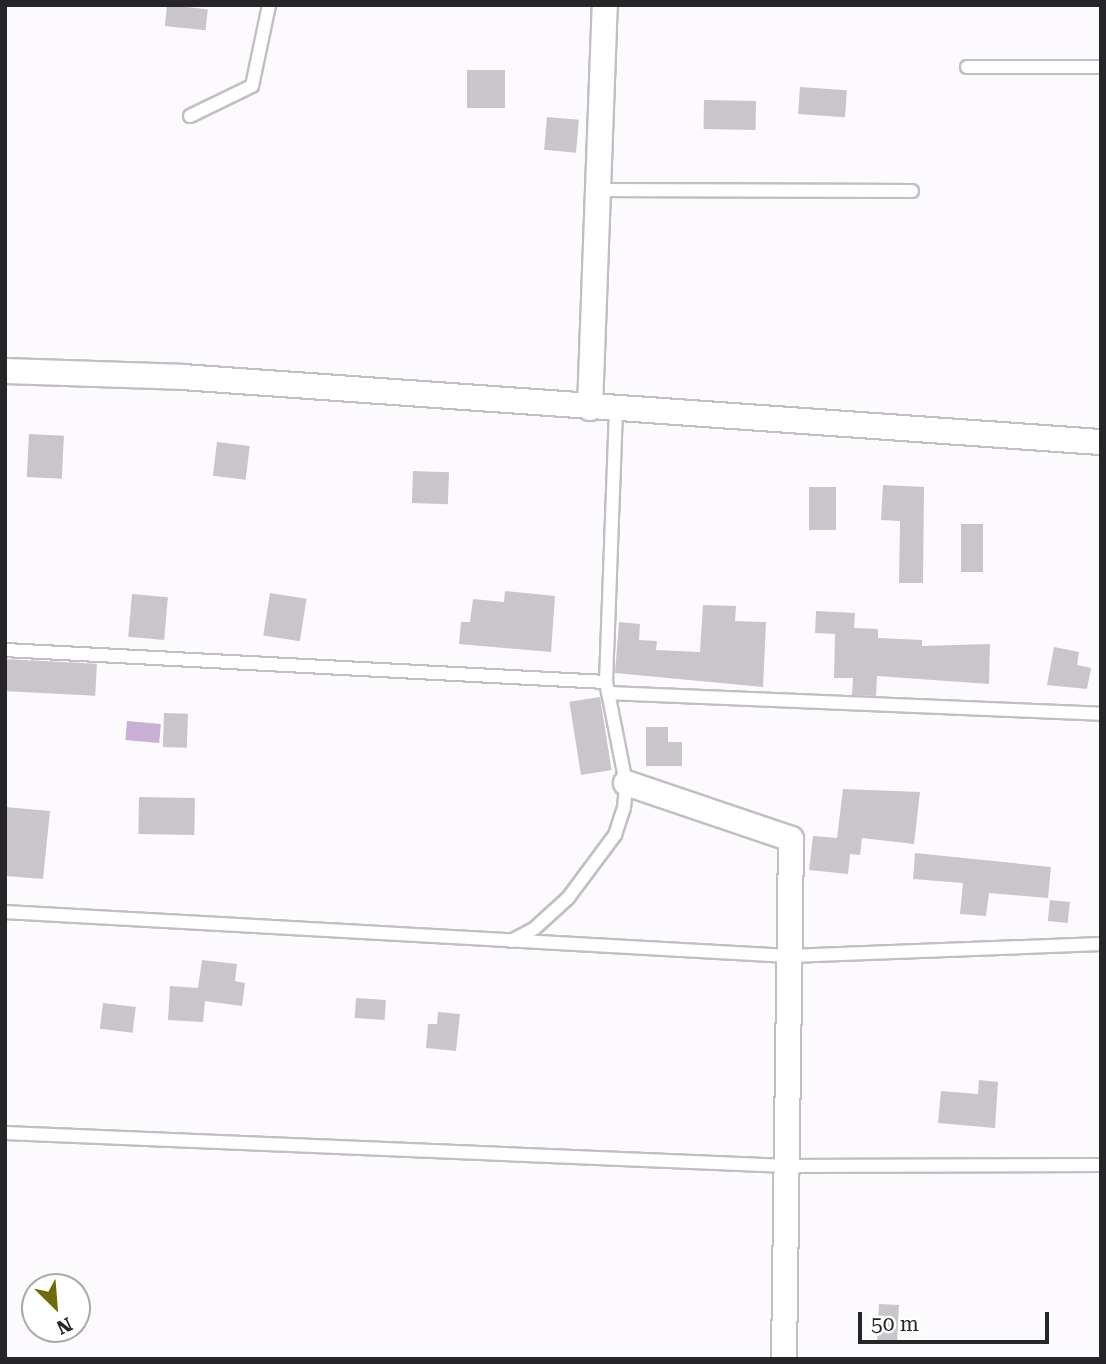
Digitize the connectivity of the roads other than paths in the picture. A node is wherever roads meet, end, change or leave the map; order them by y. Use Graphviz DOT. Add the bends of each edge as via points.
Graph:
graph roads {
  1 [pos="269,5"];
  2 [pos="605,5"];
  3 [pos="1101,66"];
  4 [pos="967,67"];
  5 [pos="190,116"];
  6 [pos="598,190"];
  7 [pos="912,191"];
  8 [pos="5,371"];
  9 [pos="590,408"];
  10 [pos="616,409"];
  11 [pos="1101,442"];
  12 [pos="5,650"];
  13 [pos="607,688"];
  14 [pos="1101,714"];
  15 [pos="626,783"];
  16 [pos="5,912"];
  17 [pos="511,941"];
  18 [pos="1101,944"];
  19 [pos="789,956"];
  20 [pos="5,1133"];
  21 [pos="1101,1165"];
  22 [pos="786,1166"];
  23 [pos="784,1359"];
  1 -- 5 [label="lane" via="252,86"];
  2 -- 6 [label="street"];
  3 -- 4 [label="lane"];
  6 -- 7 [label="lane"];
  6 -- 9 [label="street"];
  8 -- 9 [label="street" via="182,377"];
  9 -- 10 [label="street"];
  10 -- 11 [label="street"];
  10 -- 13 [label="lane"];
  12 -- 13 [label="lane"];
  13 -- 14 [label="lane"];
  13 -- 15 [label="lane"];
  15 -- 17 [label="lane" via="615,835 590,871 554,914"];
  15 -- 19 [label="street" via="791,839"];
  16 -- 17 [label="lane"];
  17 -- 19 [label="lane"];
  18 -- 19 [label="lane"];
  19 -- 22 [label="street"];
  20 -- 22 [label="lane"];
  21 -- 22 [label="lane"];
  22 -- 23 [label="street"];
}
